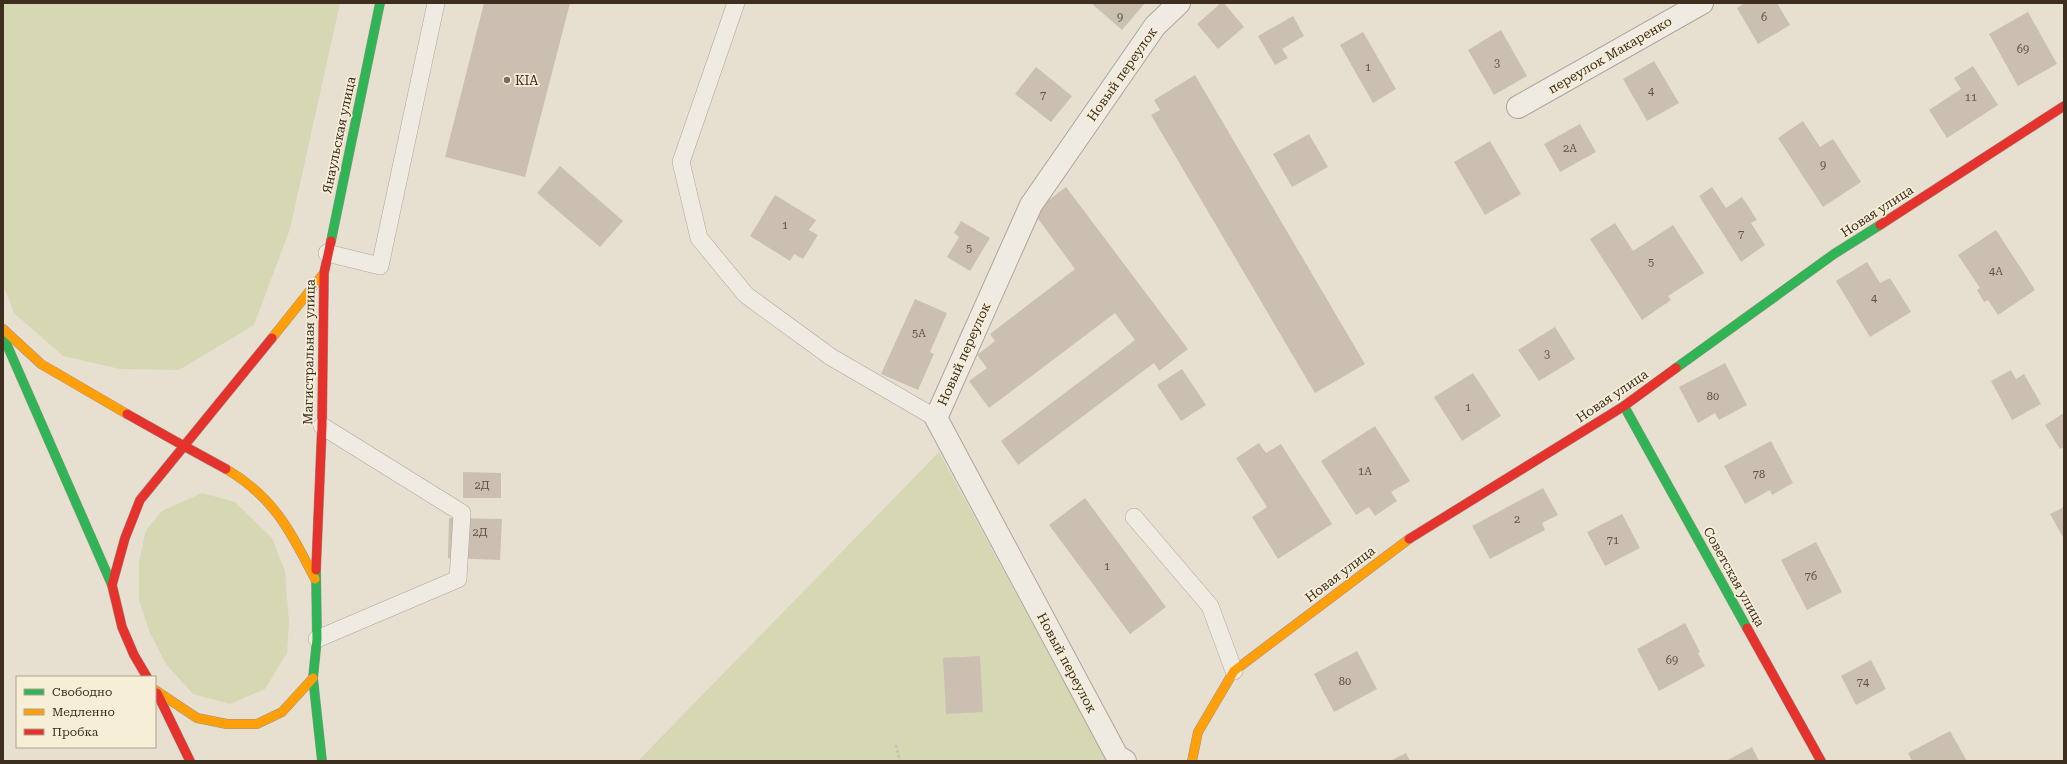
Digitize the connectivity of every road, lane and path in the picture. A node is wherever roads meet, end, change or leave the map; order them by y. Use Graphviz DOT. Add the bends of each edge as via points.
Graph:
graph roads {
  1 [pos="380,3"];
  2 [pos="436,3"];
  3 [pos="736,3"];
  4 [pos="1179,3"];
  5 [pos="1702,3"];
  6 [pos="2064,106"];
  7 [pos="1518,107"];
  8 [pos="327,253"];
  9 [pos="324,272"];
  10 [pos="3,329"];
  11 [pos="3,336"];
  12 [pos="1624,406"];
  13 [pos="936,418"];
  14 [pos="322,426"];
  15 [pos="184,446"];
  16 [pos="1134,517"];
  17 [pos="316,580"];
  18 [pos="112,584"];
  19 [pos="317,639"];
  20 [pos="1234,671"];
  21 [pos="146,676"];
  22 [pos="313,678"];
  23 [pos="156,692"];
  24 [pos="896,745"];
  25 [pos="190,761"];
  26 [pos="322,761"];
  27 [pos="900,761"];
  28 [pos="1125,761"];
  29 [pos="1192,761"];
  30 [pos="1821,761"];
  1 -- 8 [label="main road, Янаульская улица"];
  2 -- 8 [label="lane" via="380,266"];
  3 -- 13 [label="lane" via="680,162 699,238 746,295 831,357"];
  4 -- 13 [label="street, Новый переулок" via="1155,26 1031,205"];
  5 -- 7 [label="street, переулок Макаренко"];
  6 -- 12 [label="main road, Новая улица" via="1834,254"];
  8 -- 9 [label="main road, Янаульская улица"];
  9 -- 14 [label="main road, Магистральная улица"];
  9 -- 15 [label="main road, Магистральная улица"];
  10 -- 15 [label="main road" via="41,364"];
  11 -- 18 [label="main road, Магистральная улица"];
  12 -- 20 [label="main road, Новая улица" via="1410,538"];
  12 -- 30 [label="main road, Советская улица"];
  13 -- 28 [label="street, Новый переулок" via="1117,756"];
  14 -- 17 [label="main road, Магистральная улица"];
  14 -- 19 [label="lane" via="462,513 458,579"];
  15 -- 17 [label="main road, Магистральная улица" via="237,476 266,499 292,535"];
  15 -- 18 [label="main road, Магистральная улица" via="140,500 125,538"];
  16 -- 20 [label="lane" via="1210,606"];
  17 -- 19 [label="main road, Магистральная улица"];
  18 -- 21 [label="main road, Магистральная улица" via="122,627"];
  19 -- 22 [label="main road, Магистральная улица"];
  20 -- 29 [label="main road, Новая улица" via="1198,732"];
  22 -- 23 [label="main road" via="282,712 257,724 227,724 197,718"];
  22 -- 26 [label="main road, Магистральная улица"];
  23 -- 25 [label="main road"];
  24 -- 27 [label="path"];
}
